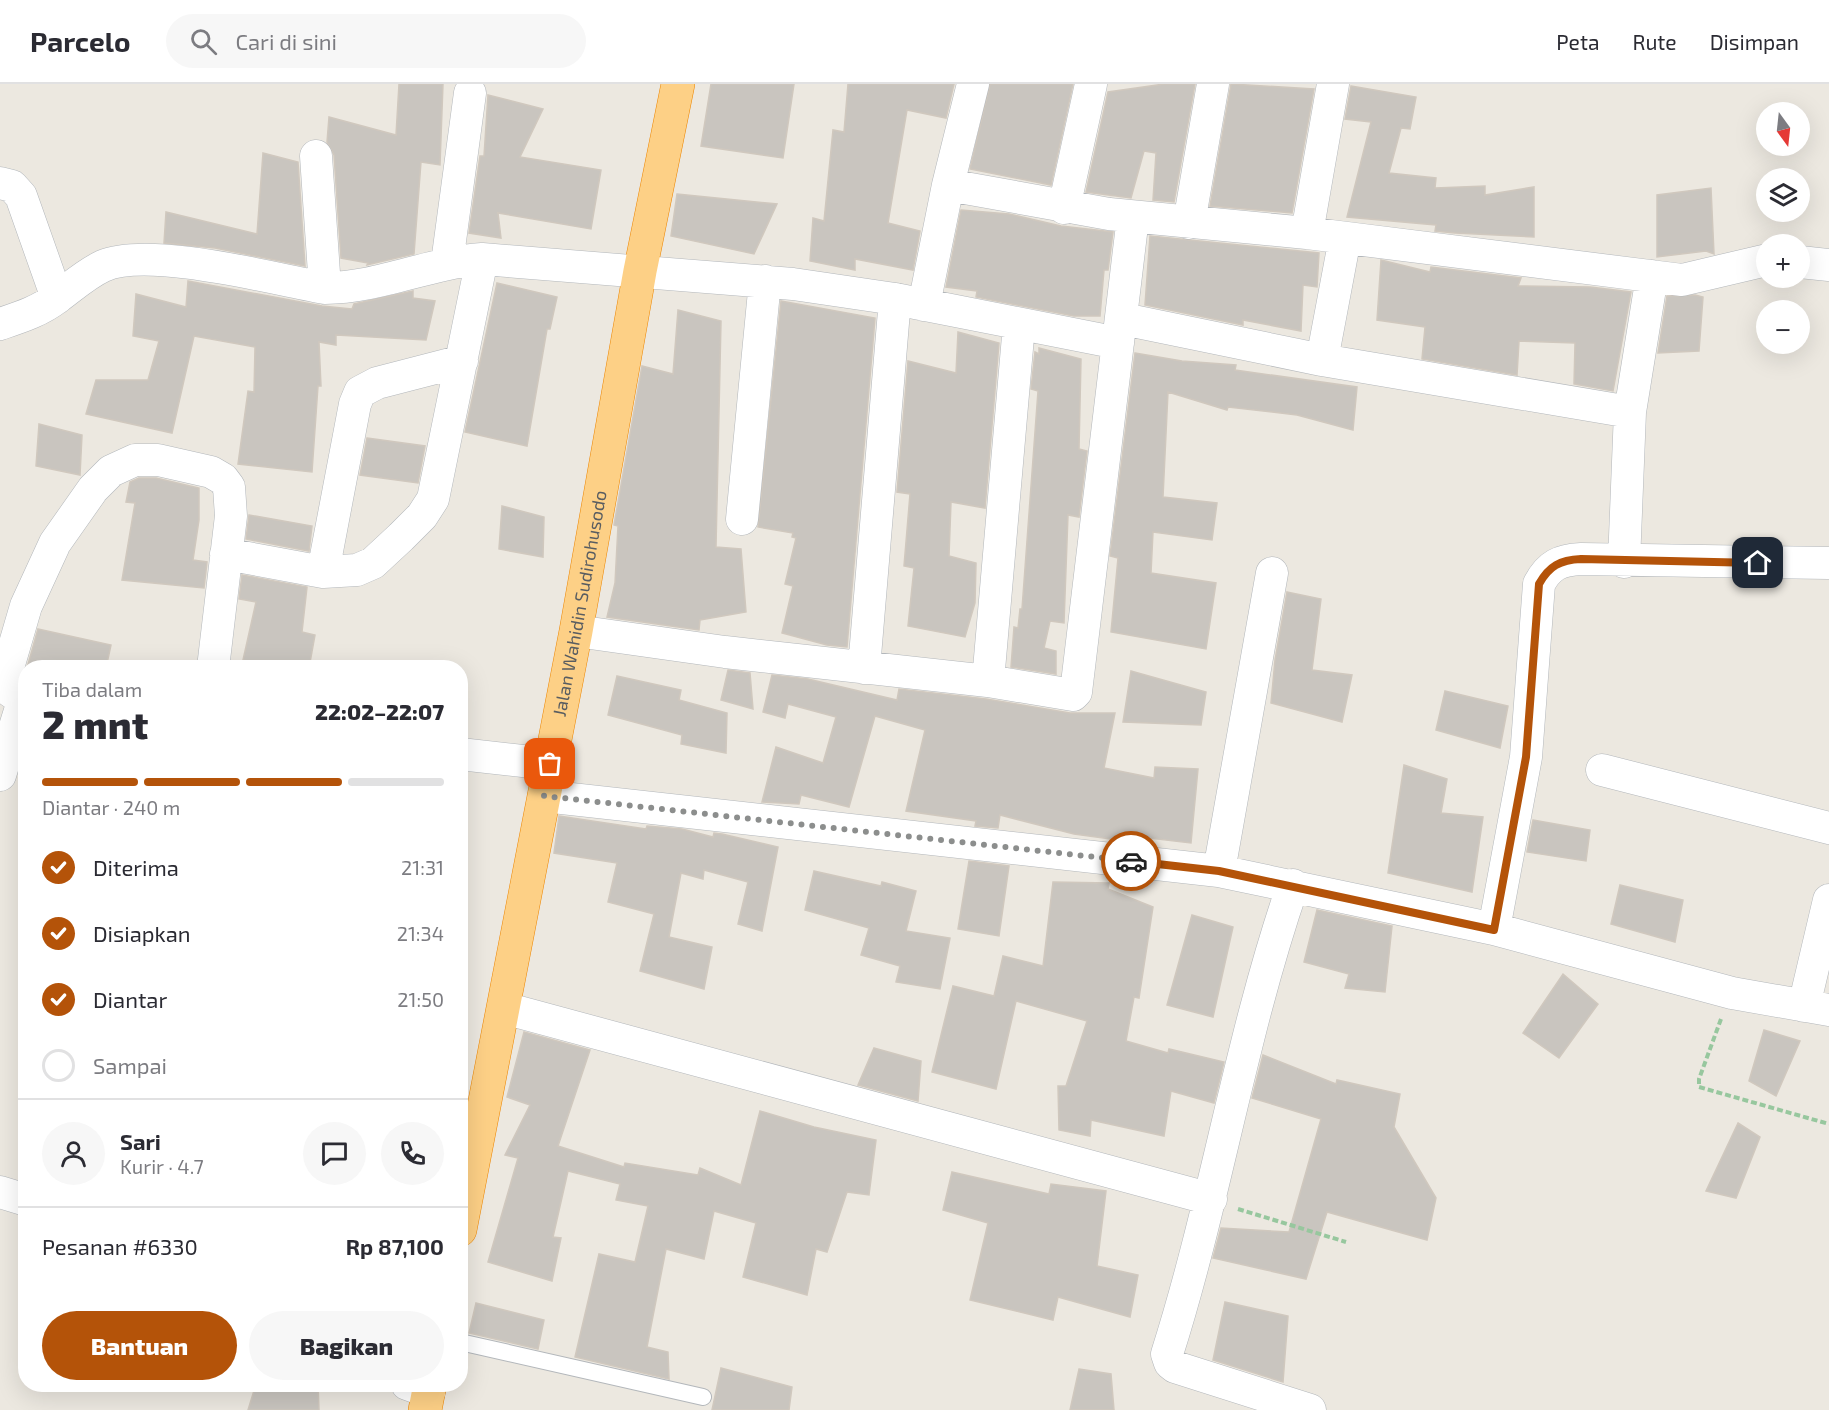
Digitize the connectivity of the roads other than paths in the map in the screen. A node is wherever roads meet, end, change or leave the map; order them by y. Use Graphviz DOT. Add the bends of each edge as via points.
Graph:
graph roads {
  1 [pos="678,84"];
  2 [pos="973,84"];
  3 [pos="1091,84"];
  4 [pos="1213,84"];
  5 [pos="1333,84"];
  6 [pos="470,93"];
  7 [pos="316,156"];
  8 [pos="0,183"];
  9 [pos="948,185"];
  10 [pos="1064,208"];
  11 [pos="1133,217"];
  12 [pos="1189,223"];
  13 [pos="1308,233"];
  14 [pos="1346,238"];
  15 [pos="482,259"];
  16 [pos="1756,261"];
  17 [pos="447,263"];
  18 [pos="1810,263"];
  19 [pos="1829,265"];
  20 [pos="640,271"];
  21 [pos="1652,276"];
  22 [pos="765,281"];
  23 [pos="325,288"];
  24 [pos="57,298"];
  25 [pos="909,302"];
  26 [pos="0,324"];
  27 [pos="1019,325"];
  28 [pos="1120,331"];
  29 [pos="1322,360"];
  30 [pos="462,361"];
  31 [pos="1630,412"];
  32 [pos="742,519"];
  33 [pos="226,554"];
  34 [pos="1624,562"];
  35 [pos="1829,563"];
  36 [pos="323,572"];
  37 [pos="1272,573"];
  38 [pos="576,631"];
  39 [pos="214,660"];
  40 [pos="864,668"];
  41 [pos="988,681"];
  42 [pos="18,696"];
  43 [pos="18,720"];
  44 [pos="468,755"];
  45 [pos="550,764"];
  46 [pos="1602,770"];
  47 [pos="0,775"];
  48 [pos="544,796"];
  49 [pos="1829,828"];
  50 [pos="1219,871"];
  51 [pos="1293,885"];
  52 [pos="1829,900"];
  53 [pos="1494,930"];
  54 [pos="504,1008"];
  55 [pos="1817,1008"];
  56 [pos="468,1190"];
  57 [pos="0,1192"];
  58 [pos="18,1198"];
  59 [pos="1211,1199"];
  60 [pos="468,1344"];
  61 [pos="702,1396"];
  62 [pos="1310,1410"];
  1 -- 20 [label="highway, Jalan Wahidin Sudirohusodo"];
  2 -- 9 [label="street"];
  3 -- 10 [label="street"];
  4 -- 12 [label="street"];
  5 -- 13 [label="street"];
  6 -- 17 [label="street"];
  7 -- 23 [label="street"];
  8 -- 24 [label="street" via="12,186 21,196"];
  9 -- 10 [label="street"];
  9 -- 25 [label="street"];
  10 -- 11 [label="street"];
  11 -- 12 [label="street"];
  11 -- 28 [label="street"];
  12 -- 13 [label="street"];
  13 -- 14 [label="street"];
  14 -- 21 [label="street"];
  14 -- 29 [label="street"];
  15 -- 17 [label="street"];
  15 -- 20 [label="street"];
  15 -- 30 [label="street"];
  16 -- 21 [label="street" via="1691,279"];
  17 -- 23 [label="street" via="356,287"];
  18 -- 19 [label="street"];
  20 -- 22 [label="street"];
  20 -- 38 [label="highway, Jalan Wahidin Sudirohusodo"];
  21 -- 31 [label="street"];
  22 -- 25 [label="street"];
  22 -- 32 [label="street"];
  23 -- 24 [label="street" via="180,261 136,261 105,265"];
  24 -- 26 [label="street" via="33,313"];
  25 -- 27 [label="street"];
  25 -- 40 [label="street"];
  27 -- 28 [label="street"];
  27 -- 41 [label="street"];
  28 -- 29 [label="street"];
  28 -- 41 [label="street" via="1076,692 1071,696"];
  29 -- 31 [label="street"];
  30 -- 36 [label="street" via="429,507 373,563 349,572"];
  30 -- 36 [label="street" via="377,383 360,392"];
  31 -- 34 [label="street"];
  33 -- 36 [label="street"];
  33 -- 39 [label="street"];
  33 -- 42 [label="street" via="231,493 223,478 158,460 135,460 111,471 68,523 31,593 5,678 7,688"];
  34 -- 35 [label="street"];
  34 -- 53 [label="street" via="1567,560 1552,565 1539,584 1526,757"];
  37 -- 50 [label="street"];
  38 -- 40 [label="street"];
  38 -- 45 [label="highway, Jalan Wahidin Sudirohusodo"];
  40 -- 41 [label="street"];
  43 -- 47 [label="street"];
  44 -- 45 [label="street"];
  45 -- 48 [label="highway, Jalan Wahidin Sudirohusodo"];
  46 -- 49 [label="street"];
  48 -- 50 [label="street"];
  48 -- 54 [label="highway, Jalan Wahidin Sudirohusodo"];
  50 -- 51 [label="street"];
  51 -- 53 [label="street"];
  51 -- 59 [label="street" via="1266,972"];
  52 -- 55 [label="street"];
  53 -- 55 [label="street" via="1732,993"];
  54 -- 56 [label="highway, Jalan Wahidin Sudirohusodo"];
  54 -- 59 [label="street"];
  57 -- 58 [label="street"];
  59 -- 62 [label="street" via="1168,1359 1175,1367"];
  60 -- 61 [label="lane"];
}
